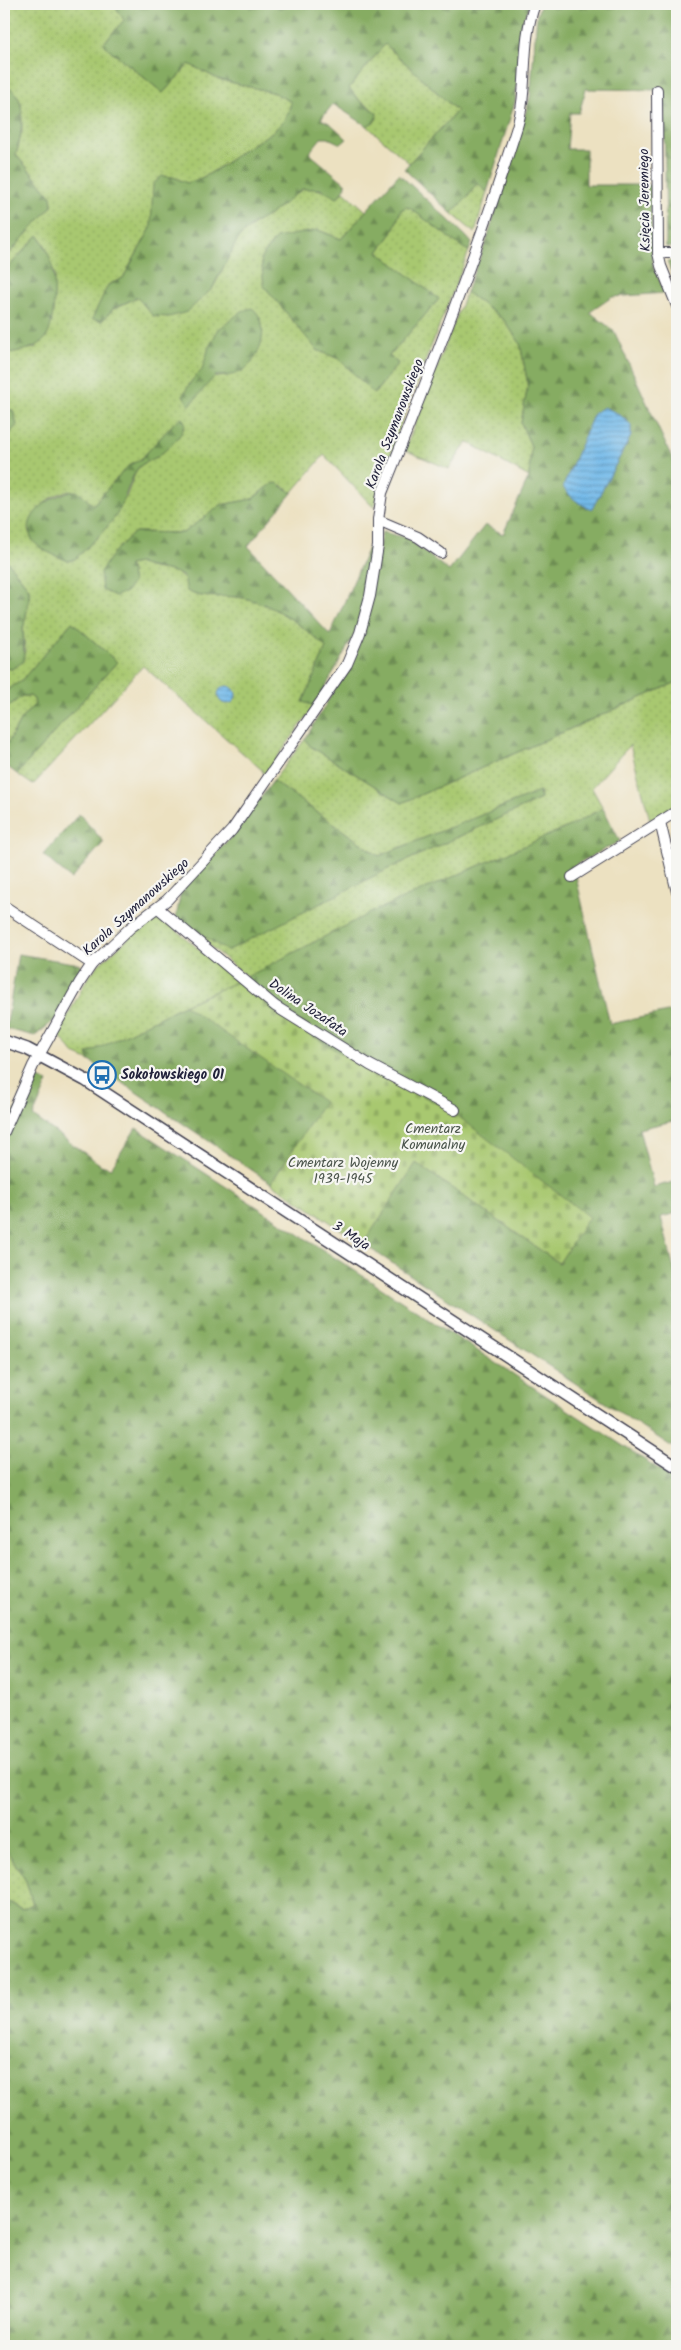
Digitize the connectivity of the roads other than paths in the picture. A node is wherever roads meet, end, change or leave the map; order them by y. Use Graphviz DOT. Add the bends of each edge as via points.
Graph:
graph roads {
  1 [pos="535,4"];
  2 [pos="658,90"];
  3 [pos="658,253"];
  4 [pos="677,253"];
  5 [pos="677,306"];
  6 [pos="378,520"];
  7 [pos="441,554"];
  8 [pos="677,811"];
  9 [pos="660,822"];
  10 [pos="572,877"];
  11 [pos="677,892"];
  12 [pos="4,906"];
  13 [pos="158,908"];
  14 [pos="92,964"];
  15 [pos="4,1041"];
  16 [pos="39,1056"];
  17 [pos="456,1110"];
  18 [pos="4,1132"];
  19 [pos="677,1467"];
  1 -- 6 [label="street, Karola Szymanowskiego" via="529,25 523,104 516,128 432,366 382,493"];
  2 -- 3 [label="street, Księcia Jeremiego"];
  3 -- 4 [label="street"];
  3 -- 5 [label="street, Księcia Jeremiego"];
  6 -- 7 [label="street" via="418,536"];
  6 -- 13 [label="street, Karola Szymanowskiego" via="378,546 370,596 347,664 232,830"];
  8 -- 9 [label="street"];
  9 -- 10 [label="street"];
  9 -- 11 [label="street"];
  12 -- 14 [label="street"];
  13 -- 14 [label="street, Karola Szymanowskiego" via="130,928"];
  13 -- 17 [label="street, Dolina Jozafata" via="276,1006 370,1065"];
  14 -- 16 [label="street, Karola Szymanowskiego"];
  15 -- 16 [label="street, 3 Maja"];
  16 -- 18 [label="street, Karola Szymanowskiego"];
  16 -- 19 [label="street, 3 Maja" via="66,1068 144,1117"];
}
